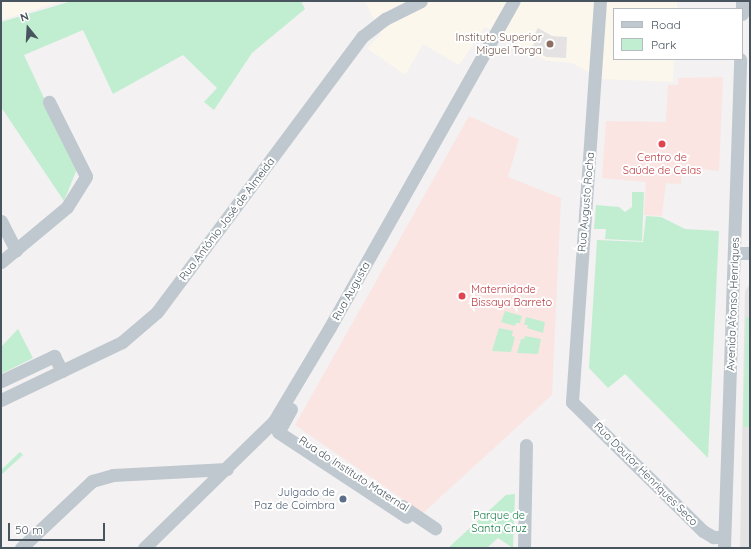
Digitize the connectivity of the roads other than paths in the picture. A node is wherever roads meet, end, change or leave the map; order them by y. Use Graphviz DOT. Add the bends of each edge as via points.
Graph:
graph roads {
  1 [pos="421,1"];
  2 [pos="514,1"];
  3 [pos="523,1"];
  4 [pos="591,1"];
  5 [pos="600,1"];
  6 [pos="740,60"];
  7 [pos="49,102"];
  8 [pos="1,221"];
  9 [pos="16,250"];
  10 [pos="734,253"];
  11 [pos="750,253"];
  12 [pos="1,262"];
  13 [pos="62,371"];
  14 [pos="1,381"];
  15 [pos="568,399"];
  16 [pos="1,400"];
  17 [pos="278,424"];
  18 [pos="526,445"];
  19 [pos="227,469"];
  20 [pos="407,517"];
  21 [pos="435,528"];
  22 [pos="724,542"];
  23 [pos="21,548"];
  24 [pos="144,548"];
  25 [pos="524,548"];
  1 -- 13 [label="street, Rua António José de Almeida" via="385,19 363,36 157,312 129,338"];
  2 -- 17 [label="street, Rua Augusta"];
  3 -- 17 [label="street"];
  4 -- 15 [label="street" via="566,381"];
  5 -- 15 [label="street, Rua Augusto Rocha"];
  6 -- 10 [label="street, Avenida Afonso Henriques"];
  7 -- 9 [label="street" via="86,176 67,207"];
  8 -- 9 [label="street"];
  9 -- 12 [label="street"];
  10 -- 11 [label="street"];
  10 -- 22 [label="street, Avenida Afonso Henriques"];
  13 -- 14 [label="street" via="54,356"];
  13 -- 16 [label="street, Rua António José de Almeida"];
  15 -- 22 [label="street, Rua Doutor Henriques Seco" via="703,531"];
  17 -- 19 [label="street, Rua Augusta"];
  17 -- 20 [label="street" via="278,432"];
  17 -- 21 [label="street, Rua do Instituto Maternal"];
  18 -- 25 [label="street"];
  19 -- 23 [label="street" via="113,475 92,481"];
  19 -- 24 [label="street, Rua Augusta"];
}
